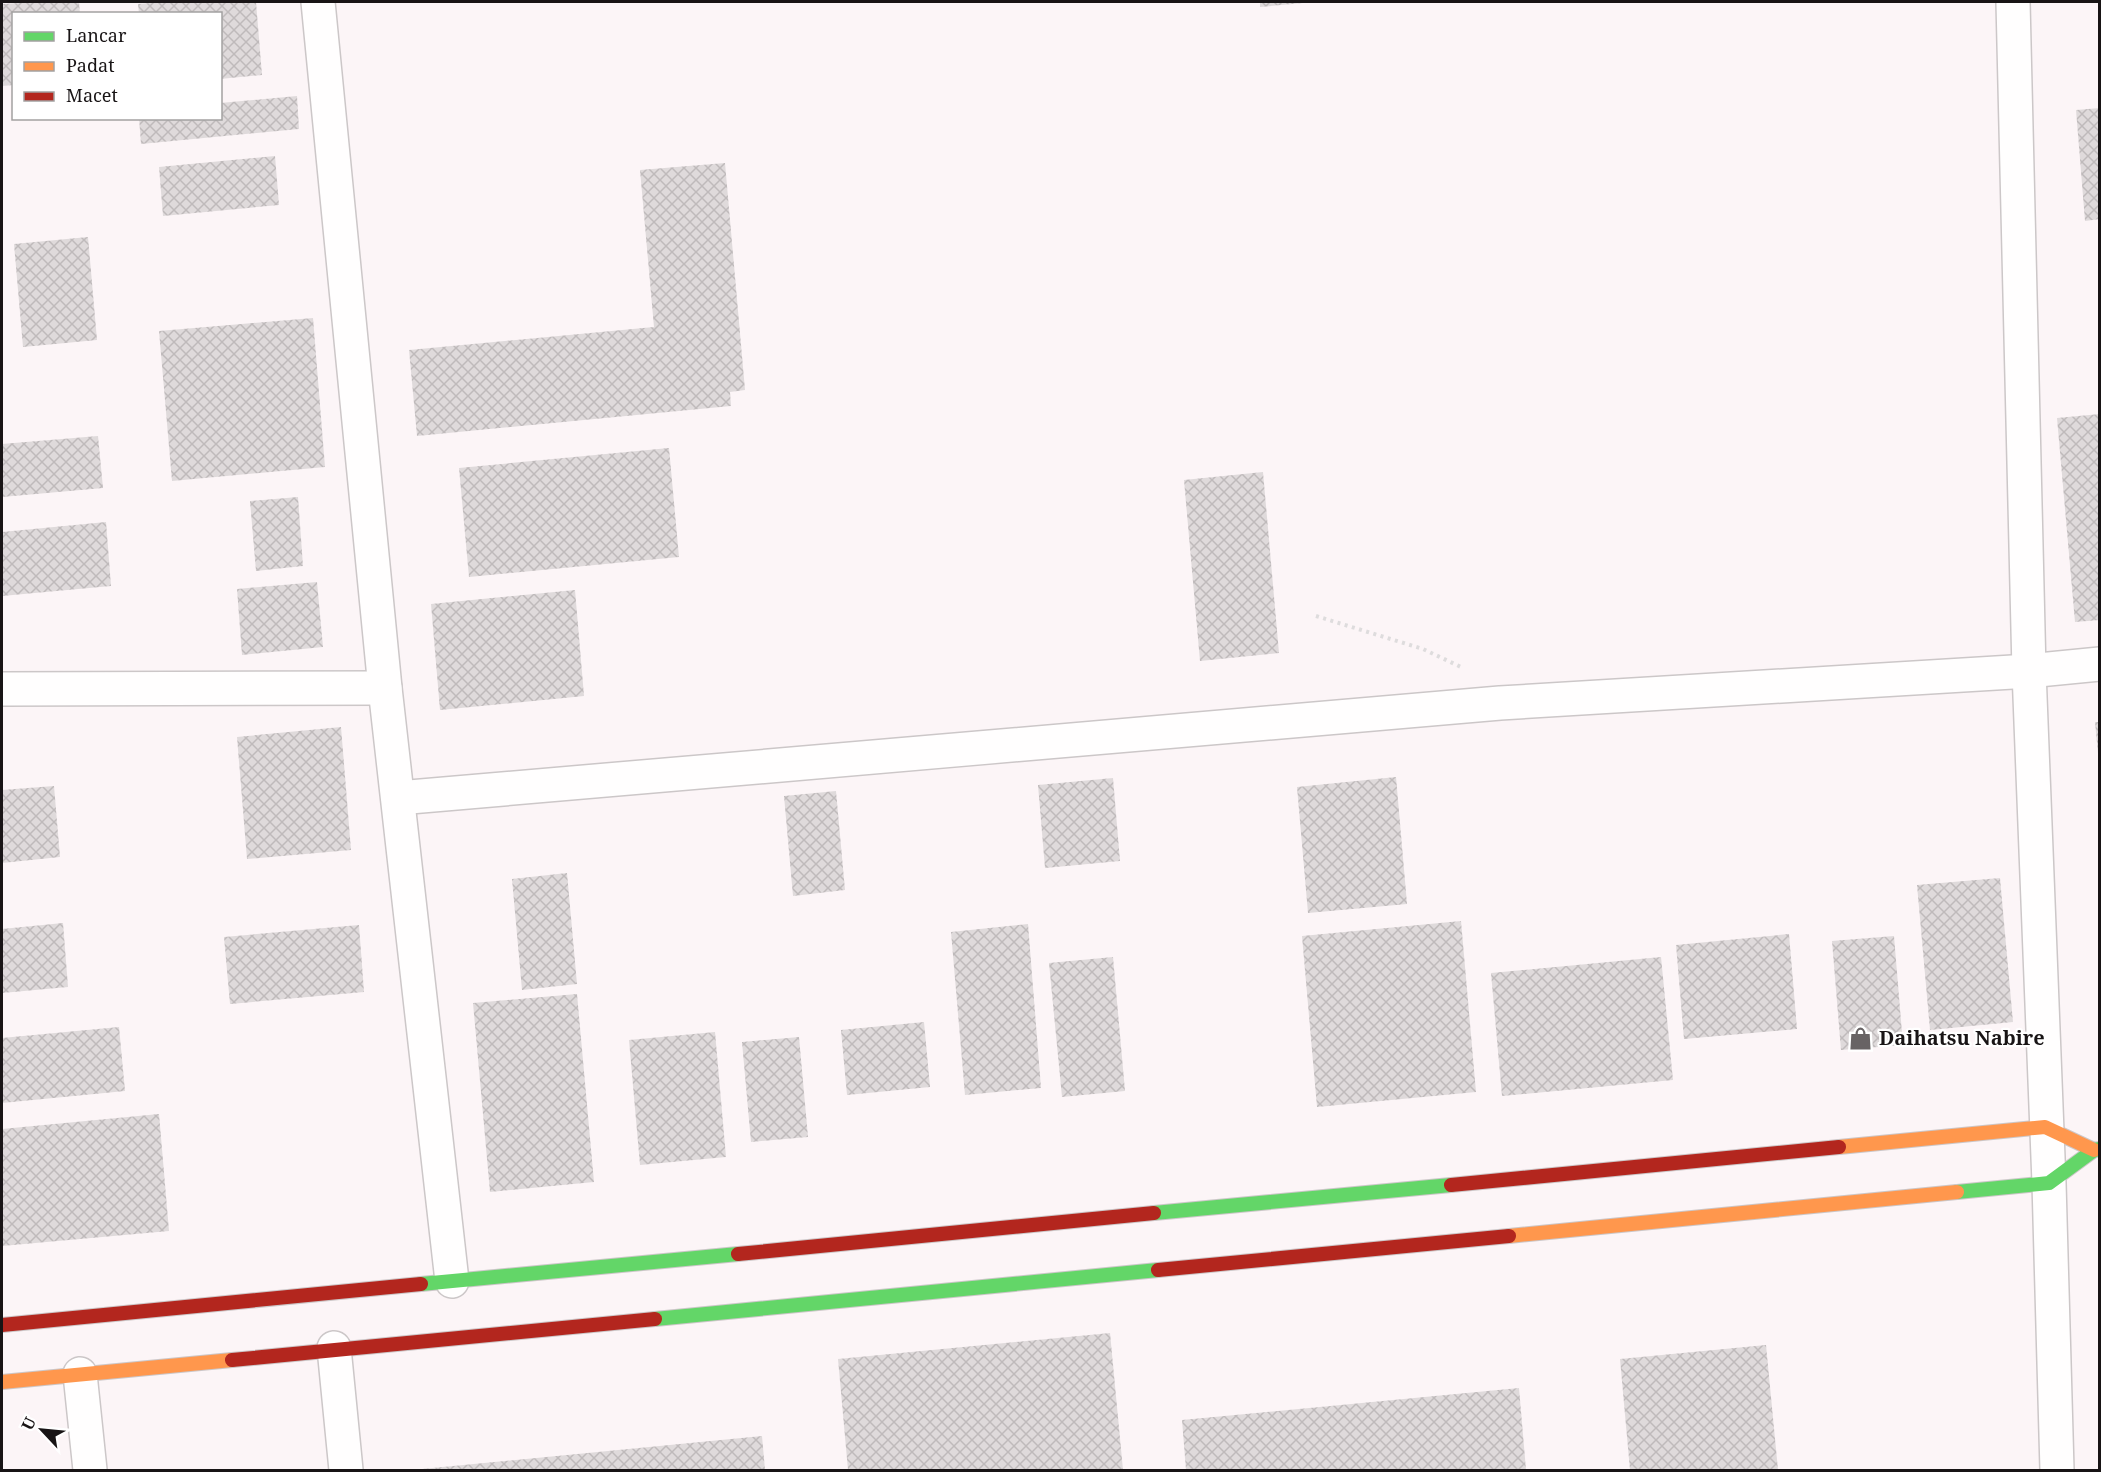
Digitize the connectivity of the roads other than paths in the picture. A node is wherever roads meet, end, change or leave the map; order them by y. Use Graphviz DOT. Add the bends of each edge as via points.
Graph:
graph roads {
  1 [pos="318,2"];
  2 [pos="2013,2"];
  3 [pos="2100,664"];
  4 [pos="2030,670"];
  5 [pos="385,688"];
  6 [pos="2,689"];
  7 [pos="398,798"];
  8 [pos="2045,1127"];
  9 [pos="2097,1149"];
  10 [pos="2049,1183"];
  11 [pos="452,1281"];
  12 [pos="2,1324"];
  13 [pos="334,1348"];
  14 [pos="80,1374"];
  15 [pos="2,1382"];
  16 [pos="90,1470"];
  17 [pos="346,1470"];
  18 [pos="2057,1470"];
  1 -- 5 [label="street"];
  2 -- 4 [label="street"];
  3 -- 4 [label="street"];
  4 -- 7 [label="street" via="1500,703"];
  4 -- 8 [label="street"];
  5 -- 6 [label="street"];
  5 -- 7 [label="street"];
  7 -- 11 [label="street"];
  8 -- 9 [label="main road"];
  8 -- 10 [label="street"];
  8 -- 11 [label="main road"];
  9 -- 10 [label="main road"];
  10 -- 13 [label="main road"];
  10 -- 18 [label="street"];
  11 -- 12 [label="main road"];
  13 -- 14 [label="main road"];
  13 -- 17 [label="street"];
  14 -- 15 [label="main road"];
  14 -- 16 [label="street"];
}
